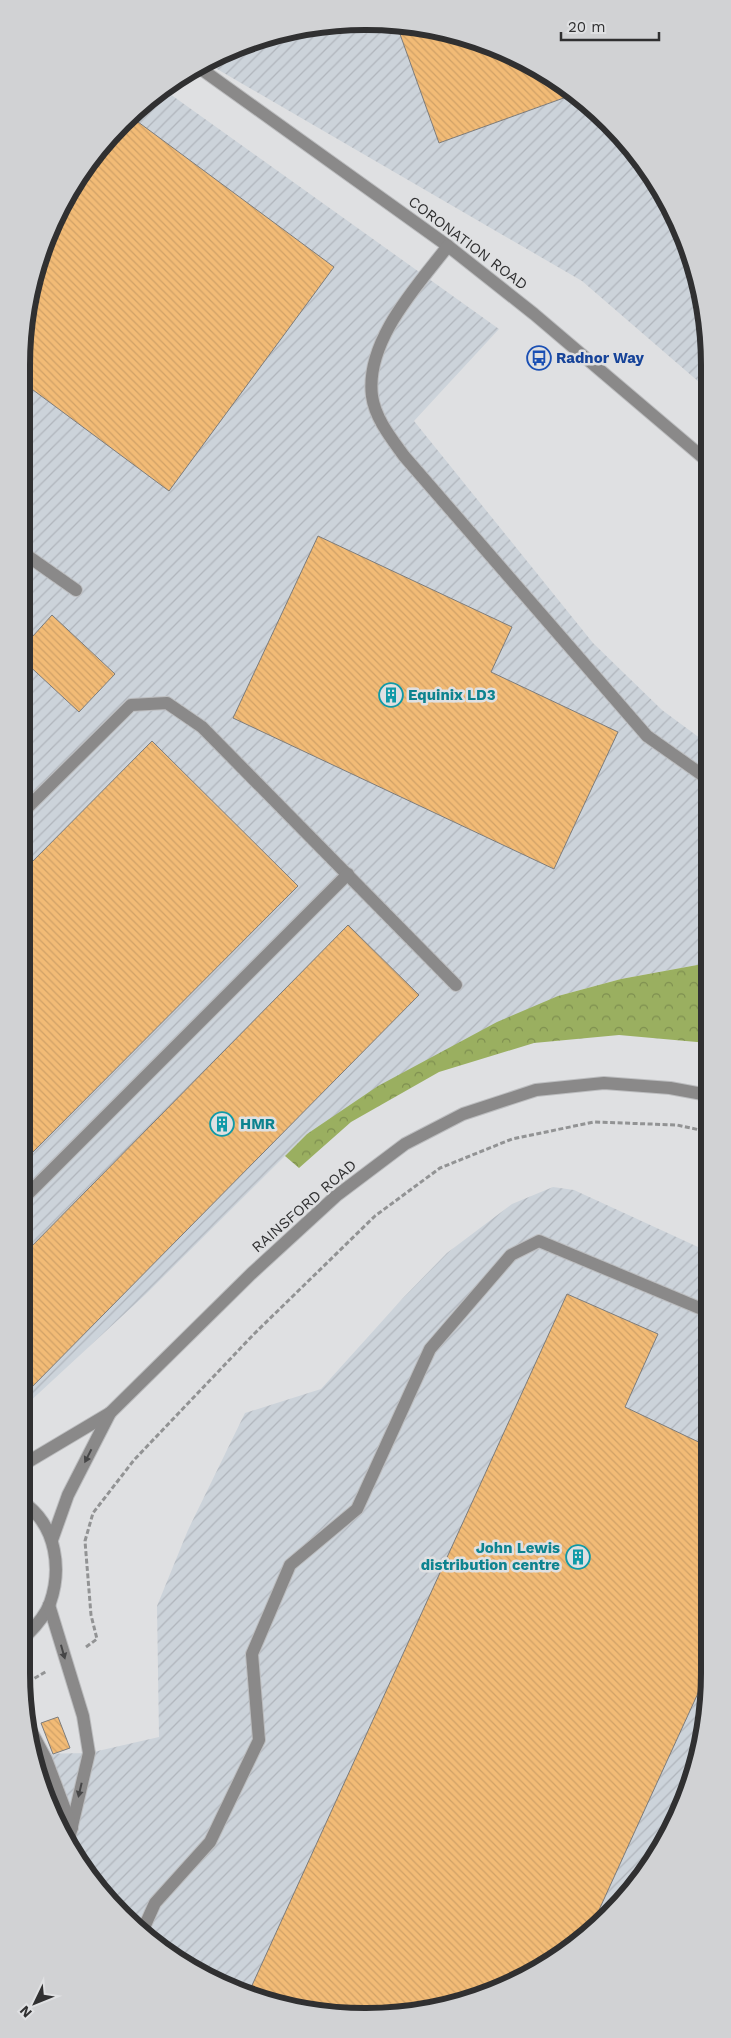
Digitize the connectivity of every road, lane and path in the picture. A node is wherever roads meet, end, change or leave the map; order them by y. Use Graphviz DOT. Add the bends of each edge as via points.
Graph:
graph roads {
  1 [pos="205,71"];
  2 [pos="448,246"];
  3 [pos="701,456"];
  4 [pos="30,558"];
  5 [pos="76,590"];
  6 [pos="701,774"];
  7 [pos="30,805"];
  8 [pos="348,874"];
  9 [pos="456,985"];
  10 [pos="701,1094"];
  11 [pos="701,1130"];
  12 [pos="30,1192"];
  13 [pos="701,1309"];
  14 [pos="110,1413"];
  15 [pos="30,1461"];
  16 [pos="30,1508"];
  17 [pos="52,1540"];
  18 [pos="49,1605"];
  19 [pos="30,1631"];
  20 [pos="97,1639"];
  21 [pos="37,1741"];
  22 [pos="70,1830"];
  23 [pos="71,1833"];
  24 [pos="145,1926"];
  1 -- 2 [label="street, CORONATION ROAD"];
  2 -- 3 [label="street, CORONATION ROAD" via="534,314"];
  2 -- 6 [label="street" via="401,307 383,340 371,372 372,398 385,429 404,456 647,736"];
  4 -- 5 [label="street"];
  7 -- 8 [label="street" via="131,705 167,704 202,727"];
  8 -- 9 [label="street"];
  8 -- 12 [label="street"];
  10 -- 14 [label="street, RAINSFORD ROAD" via="604,1083 536,1090 463,1114 405,1144 336,1196 251,1274"];
  11 -- 20 [label="path" via="677,1125 594,1122 512,1139 440,1168 375,1216 254,1334 134,1460 93,1513 85,1541 91,1615"];
  13 -- 24 [label="street" via="539,1241 511,1255 430,1349 357,1509 290,1565 252,1654 260,1740 210,1842 155,1903"];
  14 -- 15 [label="street, RAINSFORD ROAD"];
  14 -- 17 [label="street, RAINSFORD ROAD, one-way" via="68,1494"];
  16 -- 17 [label="street"];
  17 -- 18 [label="street" via="57,1573"];
  18 -- 19 [label="street"];
  18 -- 23 [label="street, one-way" via="82,1716 89,1753"];
  21 -- 22 [label="street"];
}
